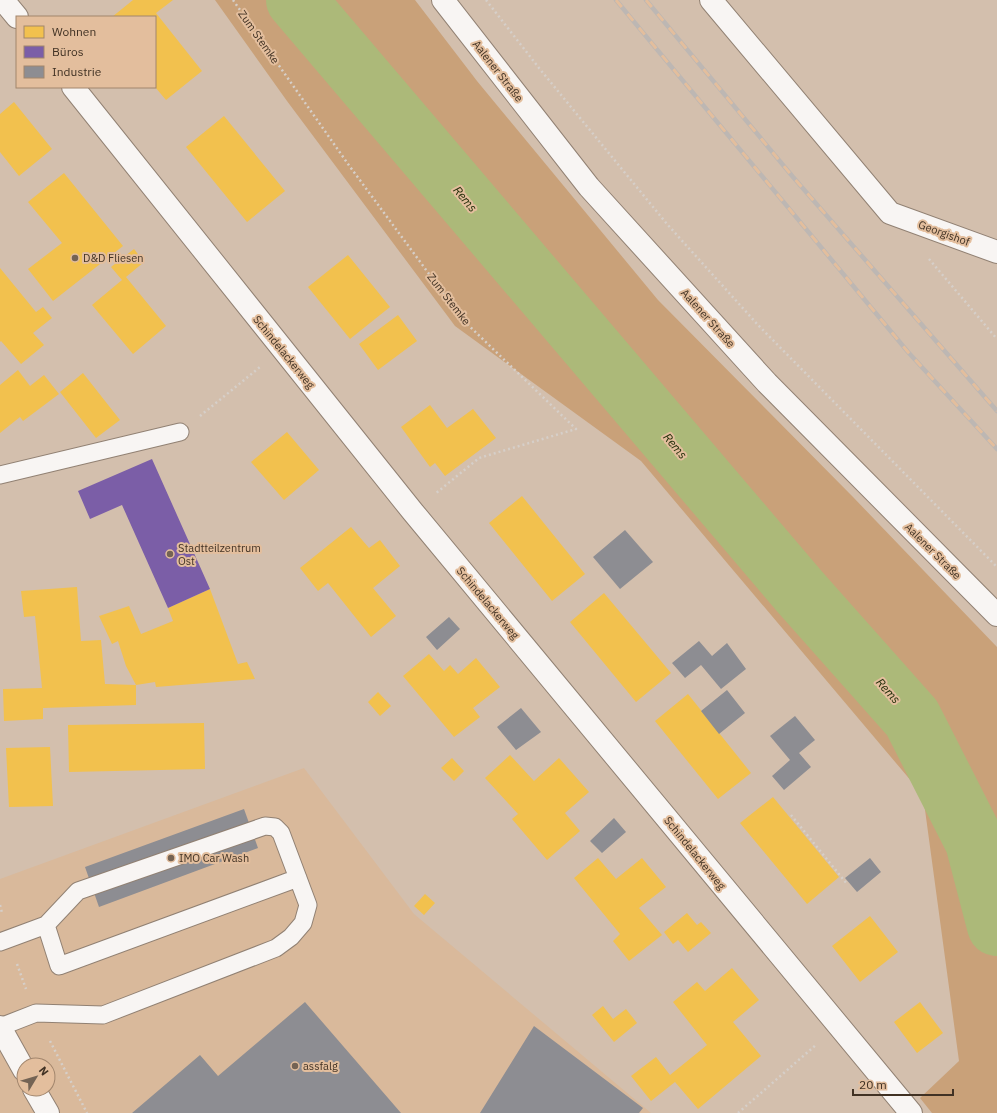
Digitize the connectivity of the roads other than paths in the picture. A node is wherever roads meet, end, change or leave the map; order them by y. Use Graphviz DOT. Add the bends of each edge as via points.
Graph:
graph roads {
  1 [pos="3,0"];
  2 [pos="442,0"];
  3 [pos="711,0"];
  4 [pos="16,16"];
  5 [pos="74,88"];
  6 [pos="997,252"];
  7 [pos="180,432"];
  8 [pos="0,475"];
  9 [pos="997,615"];
  10 [pos="298,878"];
  11 [pos="46,925"];
  12 [pos="0,942"];
  13 [pos="0,1027"];
  14 [pos="17,1057"];
  15 [pos="39,1097"];
  16 [pos="48,1113"];
  17 [pos="911,1113"];
  1 -- 4 [label="street"];
  2 -- 9 [label="street, Aalener Straße" via="589,187 767,383"];
  3 -- 6 [label="street, Georgishof" via="890,213"];
  5 -- 17 [label="street, Schindelackerweg" via="413,512"];
  7 -- 8 [label="lane"];
  10 -- 11 [label="lane" via="59,966"];
  10 -- 11 [label="lane" via="281,833 275,827 265,826 78,890"];
  10 -- 13 [label="lane" via="308,905 303,923 291,937 276,948 103,1015 36,1014"];
  11 -- 12 [label="lane"];
  13 -- 14 [label="street"];
  15 -- 16 [label="street"];
}
